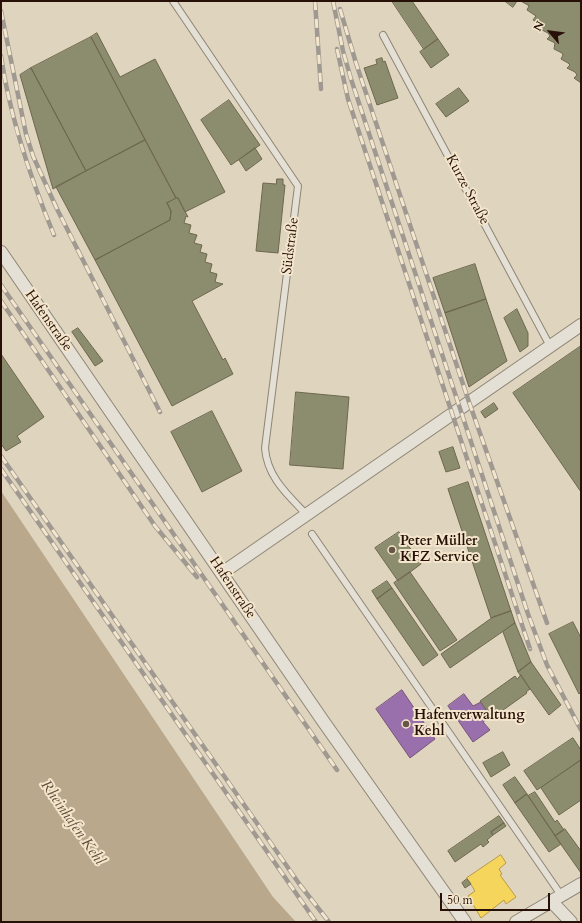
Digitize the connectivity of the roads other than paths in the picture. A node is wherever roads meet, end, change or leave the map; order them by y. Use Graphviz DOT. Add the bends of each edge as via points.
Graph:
graph roads {
  1 [pos="173,1"];
  2 [pos="383,35"];
  3 [pos="1,252"];
  4 [pos="581,325"];
  5 [pos="550,346"];
  6 [pos="306,514"];
  7 [pos="312,534"];
  8 [pos="222,573"];
  9 [pos="581,884"];
  10 [pos="556,898"];
  11 [pos="465,922"];
  12 [pos="516,922"];
  13 [pos="571,922"];
  1 -- 6 [label="lane, Südstraße" via="298,186 265,459 281,488"];
  2 -- 5 [label="lane, Kurze Straße"];
  3 -- 8 [label="street, Hafenstraße"];
  4 -- 5 [label="street"];
  5 -- 6 [label="street"];
  6 -- 8 [label="street"];
  7 -- 10 [label="lane"];
  8 -- 11 [label="street, Hafenstraße"];
  9 -- 10 [label="street"];
  10 -- 12 [label="street"];
  10 -- 13 [label="street"];
}
